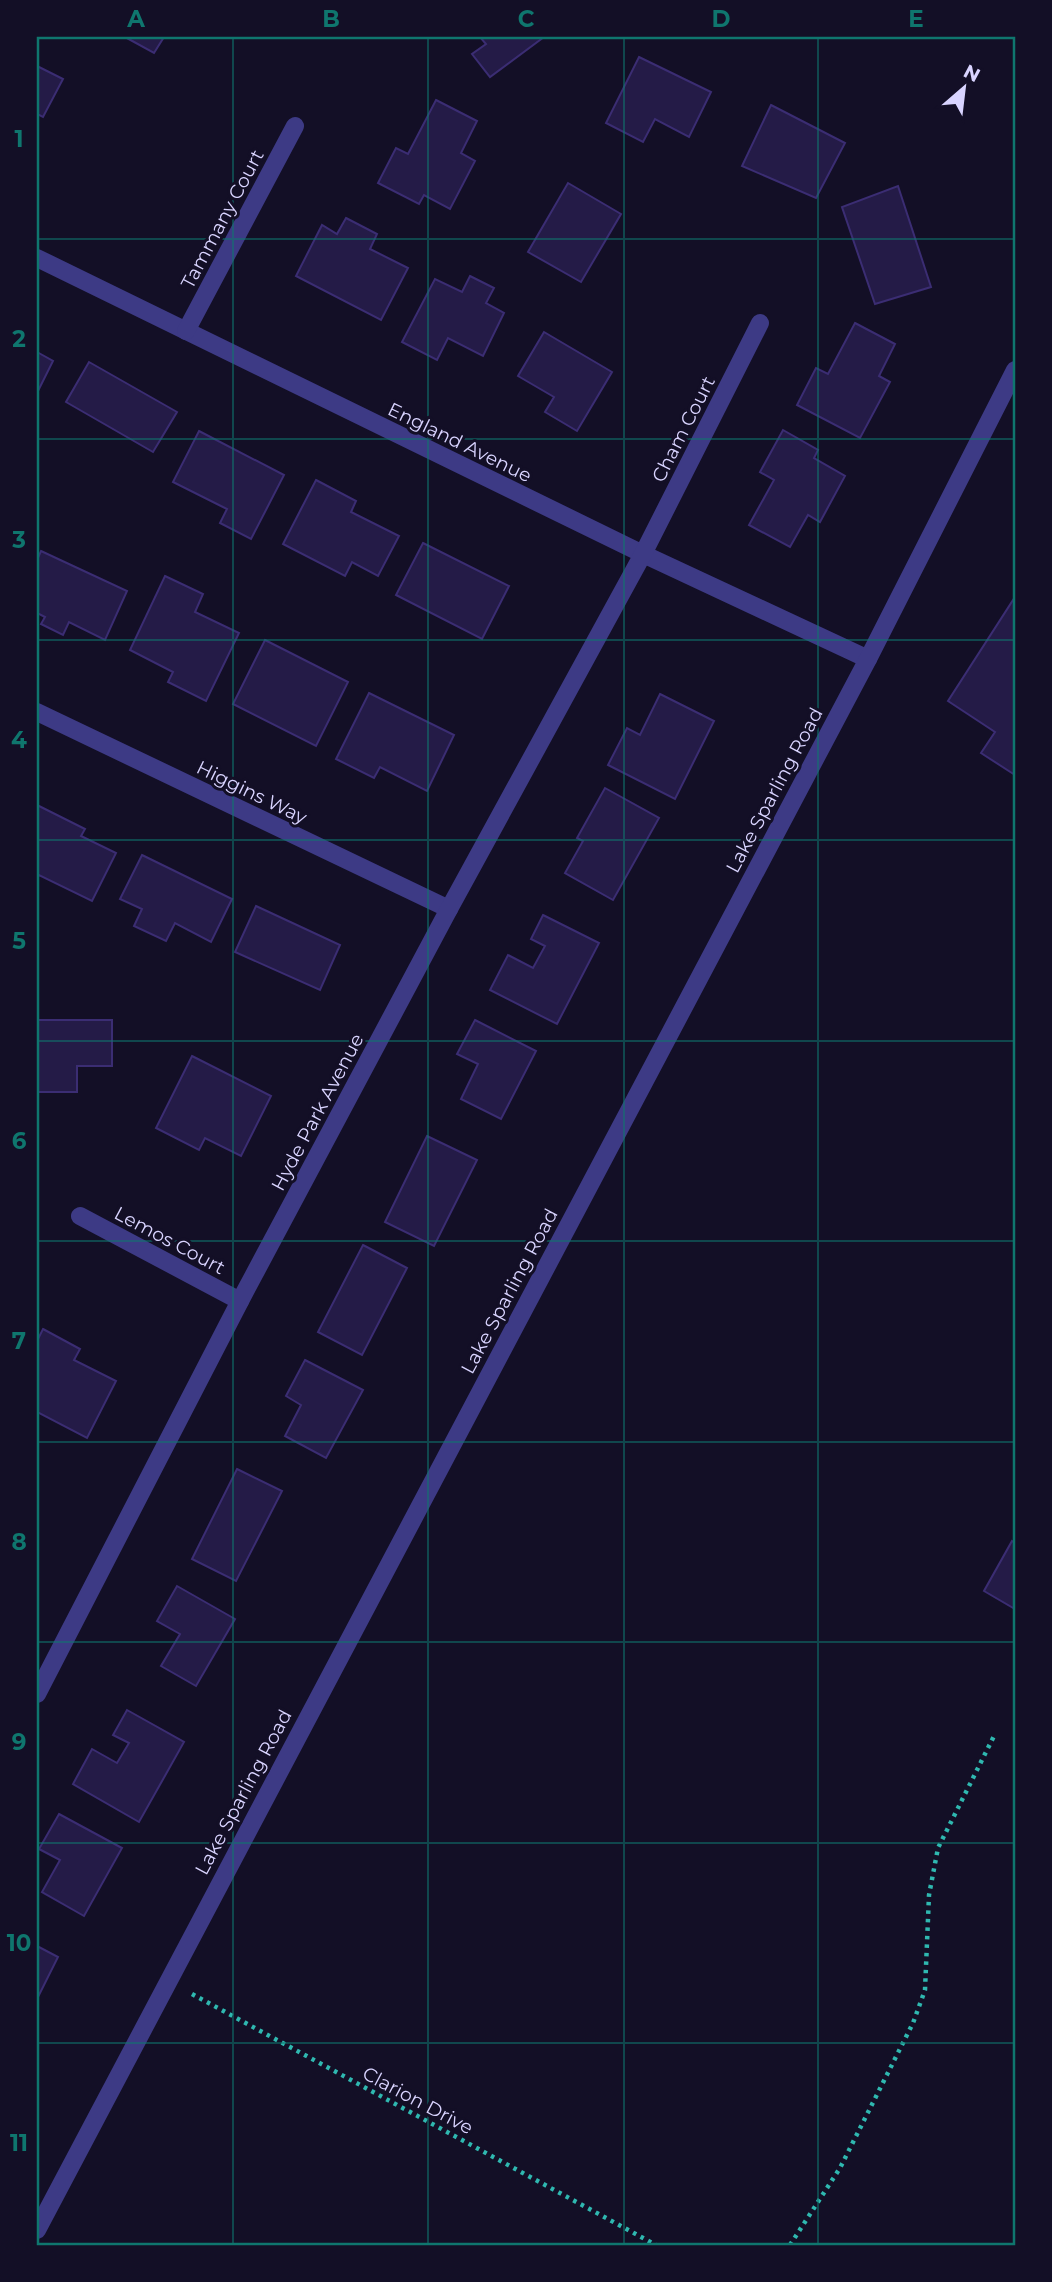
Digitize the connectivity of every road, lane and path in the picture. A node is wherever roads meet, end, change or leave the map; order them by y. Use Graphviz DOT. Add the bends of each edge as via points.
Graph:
graph roads {
  1 [pos="295,126"];
  2 [pos="37,258"];
  3 [pos="761,323"];
  4 [pos="186,331"];
  5 [pos="1015,370"];
  6 [pos="643,554"];
  7 [pos="868,659"];
  8 [pos="37,712"];
  9 [pos="449,909"];
  10 [pos="80,1216"];
  11 [pos="240,1301"];
  12 [pos="37,1692"];
  13 [pos="994,1736"];
  14 [pos="167,1980"];
  15 [pos="37,2230"];
  16 [pos="656,2245"];
  17 [pos="790,2245"];
  1 -- 4 [label="street, Tammany Court"];
  2 -- 4 [label="street, England Avenue"];
  3 -- 6 [label="street, Cham Court"];
  4 -- 6 [label="street, England Avenue"];
  5 -- 7 [label="street, Lake Sparling Road"];
  6 -- 7 [label="street, England Avenue"];
  6 -- 9 [label="street, Hyde Park Avenue"];
  7 -- 14 [label="street, Lake Sparling Road"];
  8 -- 9 [label="street, Higgins Way"];
  9 -- 11 [label="street, Hyde Park Avenue"];
  10 -- 11 [label="street, Lemos Court"];
  11 -- 12 [label="street, Hyde Park Avenue"];
  13 -- 17 [label="path" via="938,1848 929,1895 925,1990 914,2023 840,2168"];
  14 -- 15 [label="street, Lake Sparling Road"];
  14 -- 16 [label="path, Clarion Drive"];
}
